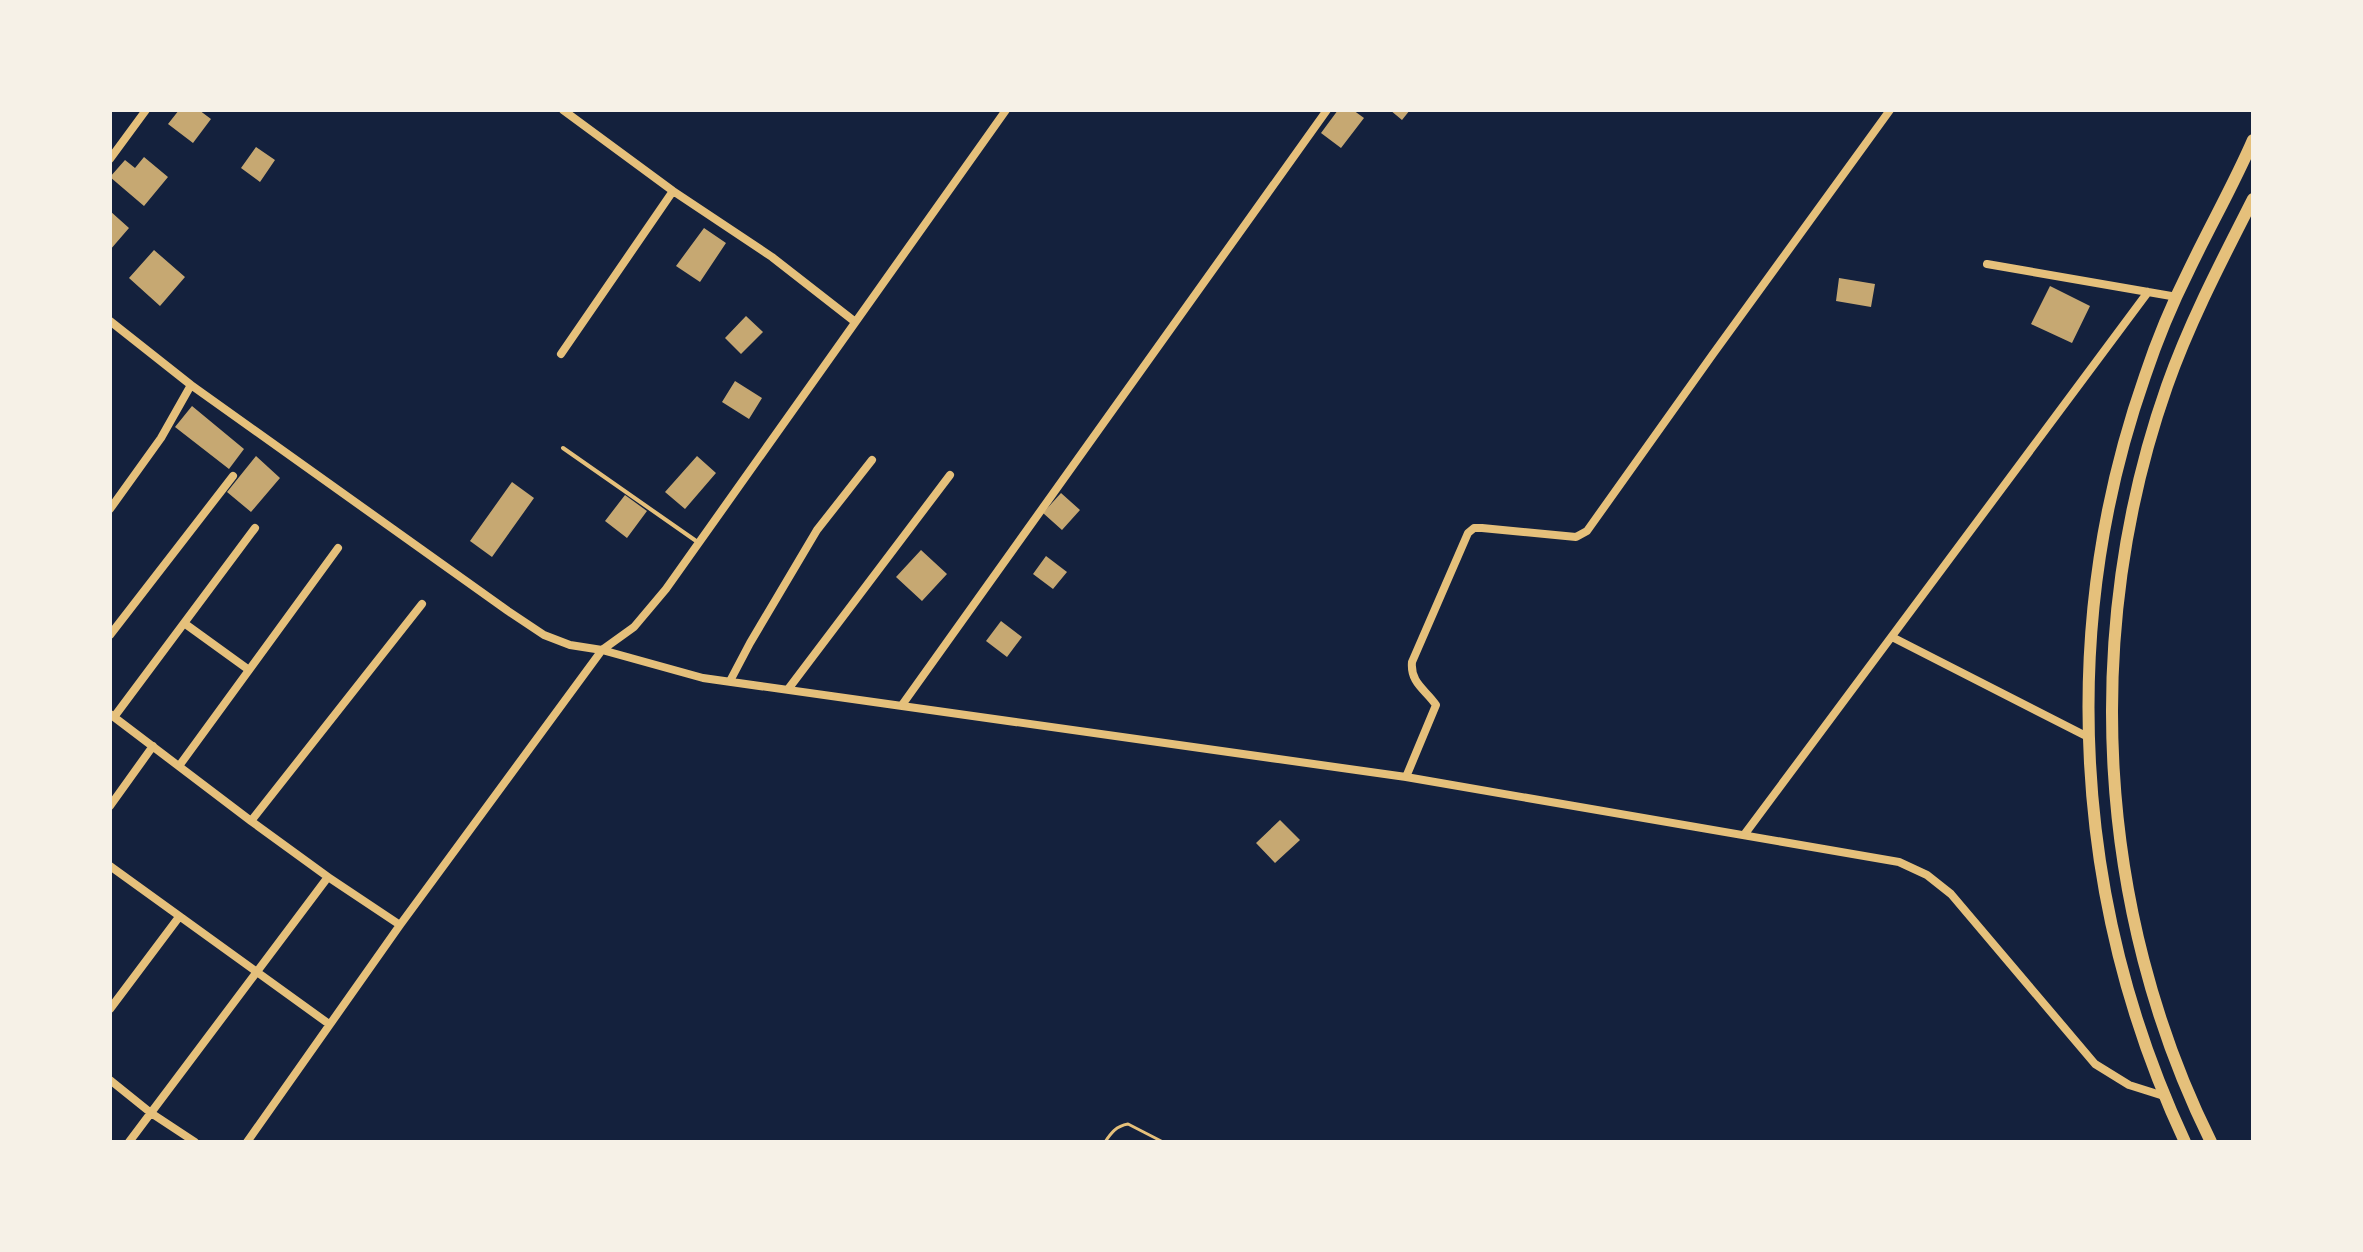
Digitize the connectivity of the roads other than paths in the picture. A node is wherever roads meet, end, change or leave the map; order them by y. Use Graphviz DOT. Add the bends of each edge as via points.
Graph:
graph roads {
  1 [pos="146,110"];
  2 [pos="563,110"];
  3 [pos="1006,110"];
  4 [pos="1327,110"];
  5 [pos="1890,110"];
  6 [pos="2253,140"];
  7 [pos="110,159"];
  8 [pos="673,191"];
  9 [pos="2253,199"];
  10 [pos="1987,264"];
  11 [pos="2148,292"];
  12 [pos="2177,297"];
  13 [pos="854,321"];
  14 [pos="114,323"];
  15 [pos="110,337"];
  16 [pos="561,354"];
  17 [pos="191,385"];
  18 [pos="563,448"];
  19 [pos="872,460"];
  20 [pos="950,475"];
  21 [pos="233,476"];
  22 [pos="110,509"];
  23 [pos="255,528"];
  24 [pos="699,543"];
  25 [pos="338,548"];
  26 [pos="422,604"];
  27 [pos="184,623"];
  28 [pos="110,635"];
  29 [pos="1892,637"];
  30 [pos="602,650"];
  31 [pos="249,670"];
  32 [pos="730,681"];
  33 [pos="789,688"];
  34 [pos="902,705"];
  35 [pos="112,716"];
  36 [pos="2088,737"];
  37 [pos="153,746"];
  38 [pos="179,766"];
  39 [pos="1406,777"];
  40 [pos="110,806"];
  41 [pos="251,821"];
  42 [pos="1744,835"];
  43 [pos="110,866"];
  44 [pos="328,877"];
  45 [pos="179,917"];
  46 [pos="400,925"];
  47 [pos="255,972"];
  48 [pos="110,1009"];
  49 [pos="329,1024"];
  50 [pos="110,1080"];
  51 [pos="2167,1097"];
  52 [pos="151,1113"];
  53 [pos="129,1142"];
  54 [pos="195,1142"];
  55 [pos="247,1142"];
  56 [pos="2185,1142"];
  57 [pos="2211,1142"];
  1 -- 7 [label="street"];
  2 -- 8 [label="street"];
  3 -- 13 [label="street"];
  4 -- 34 [label="street"];
  5 -- 39 [label="street" via="1587,531 1576,537 1482,528 1468,533 1412,662 1416,684 1436,705"];
  6 -- 12 [label="highway"];
  8 -- 13 [label="street" via="772,257"];
  8 -- 16 [label="street"];
  9 -- 57 [label="highway" via="2196,312 2155,425 2127,542 2113,661 2114,781 2130,900 2160,1017"];
  10 -- 11 [label="street"];
  11 -- 12 [label="street"];
  11 -- 29 [label="street"];
  12 -- 36 [label="highway" via="2132,413 2111,492 2092,614"];
  13 -- 24 [label="street"];
  14 -- 15 [label="street"];
  14 -- 17 [label="street"];
  17 -- 22 [label="street"];
  17 -- 30 [label="street" via="544,635"];
  18 -- 24 [label="lane"];
  19 -- 32 [label="street" via="817,530"];
  20 -- 33 [label="street"];
  21 -- 28 [label="street"];
  23 -- 27 [label="street"];
  24 -- 30 [label="street" via="634,627"];
  25 -- 31 [label="street"];
  26 -- 41 [label="street"];
  27 -- 31 [label="street"];
  27 -- 35 [label="street"];
  29 -- 36 [label="street"];
  29 -- 42 [label="street"];
  30 -- 32 [label="street"];
  30 -- 46 [label="street"];
  31 -- 38 [label="street"];
  32 -- 33 [label="street"];
  33 -- 34 [label="street"];
  34 -- 39 [label="street"];
  35 -- 37 [label="street"];
  36 -- 51 [label="highway" via="2094,819 2112,928 2137,1020"];
  37 -- 38 [label="street"];
  37 -- 40 [label="street"];
  38 -- 41 [label="street"];
  39 -- 42 [label="street"];
  41 -- 44 [label="street"];
  42 -- 51 [label="street" via="1899,862 1927,875 1961,906 2095,1064 2129,1085"];
  43 -- 45 [label="street"];
  44 -- 46 [label="street"];
  44 -- 47 [label="street"];
  45 -- 47 [label="street"];
  45 -- 48 [label="street"];
  46 -- 49 [label="street"];
  47 -- 49 [label="street"];
  47 -- 52 [label="street"];
  49 -- 55 [label="street"];
  50 -- 52 [label="street"];
  51 -- 56 [label="highway"];
  52 -- 53 [label="street"];
  52 -- 54 [label="street"];
}
